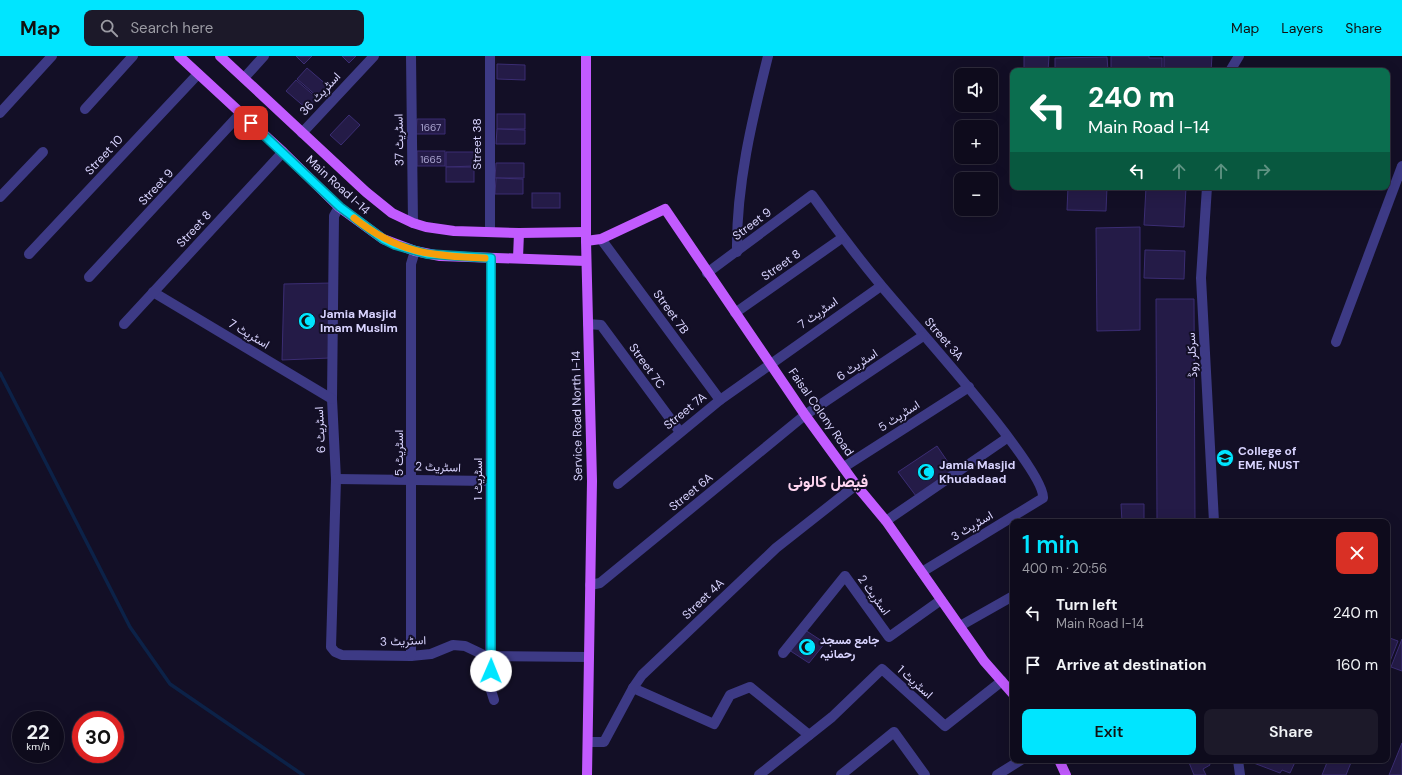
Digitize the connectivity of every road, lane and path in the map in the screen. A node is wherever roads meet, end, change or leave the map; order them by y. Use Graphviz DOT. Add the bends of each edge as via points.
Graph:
graph roads {
  1 [pos="52,56"];
  2 [pos="133,56"];
  3 [pos="179,56"];
  4 [pos="220,56"];
  5 [pos="264,56"];
  6 [pos="374,56"];
  7 [pos="411,56"];
  8 [pos="490,56"];
  9 [pos="586,56"];
  10 [pos="768,56"];
  11 [pos="1239,56"];
  12 [pos="1232,68"];
  13 [pos="198,74"];
  14 [pos="244,78"];
  15 [pos="85,109"];
  16 [pos="0,113"];
  17 [pos="241,113"];
  18 [pos="302,133"];
  19 [pos="42,152"];
  20 [pos="283,152"];
  21 [pos="1402,166"];
  22 [pos="1208,190"];
  23 [pos="812,195"];
  24 [pos="0,197"];
  25 [pos="340,207"];
  26 [pos="413,223"];
  27 [pos="490,232"];
  28 [pos="519,233"];
  29 [pos="586,237"];
  30 [pos="842,238"];
  31 [pos="601,239"];
  32 [pos="415,251"];
  33 [pos="737,252"];
  34 [pos="29,254"];
  35 [pos="491,258"];
  36 [pos="518,258"];
  37 [pos="586,260"];
  38 [pos="707,273"];
  39 [pos="89,277"];
  40 [pos="881,286"];
  41 [pos="153,292"];
  42 [pos="735,313"];
  43 [pos="124,324"];
  44 [pos="588,324"];
  45 [pos="923,336"];
  46 [pos="1336,342"];
  47 [pos="770,362"];
  48 [pos="969,387"];
  49 [pos="332,399"];
  50 [pos="720,400"];
  51 [pos="805,415"];
  52 [pos="680,432"];
  53 [pos="1008,438"];
  54 [pos="844,467"];
  55 [pos="336,478"];
  56 [pos="412,479"];
  57 [pos="491,481"];
  58 [pos="618,484"];
  59 [pos="856,485"];
  60 [pos="1036,503"];
  61 [pos="1214,519"];
  62 [pos="886,521"];
  63 [pos="922,572"];
  64 [pos="590,584"];
  65 [pos="1010,598"];
  66 [pos="941,600"];
  67 [pos="960,626"];
  68 [pos="335,652"];
  69 [pos="783,653"];
  70 [pos="491,655"];
  71 [pos="411,656"];
  72 [pos="589,656"];
  73 [pos="1002,681"];
  74 [pos="633,688"];
  75 [pos="1010,690"];
  76 [pos="494,700"];
  77 [pos="809,735"];
  78 [pos="588,742"];
  79 [pos="1016,763"];
  80 [pos="1060,763"];
  81 [pos="1238,763"];
  82 [pos="587,775"];
  83 [pos="759,775"];
  84 [pos="841,775"];
  85 [pos="925,775"];
  86 [pos="997,775"];
  87 [pos="1066,775"];
  88 [pos="1240,775"];
  1 -- 16 [label="street"];
  2 -- 15 [label="street"];
  3 -- 13 [label="main road, Main Road I-14"];
  4 -- 14 [label="main road, Main Road I-14"];
  5 -- 14 [label="street"];
  6 -- 18 [label="street, اسٹریٹ 36"];
  7 -- 26 [label="street, اسٹریٹ 37"];
  8 -- 27 [label="street, Street 38"];
  9 -- 29 [label="main road, Service Road North I-14"];
  10 -- 33 [label="street" via="744,168"];
  11 -- 12 [label="street"];
  13 -- 17 [label="main road, Main Road I-14"];
  13 -- 34 [label="street, Street 10"];
  14 -- 18 [label="main road, Main Road I-14"];
  17 -- 20 [label="main road, Main Road I-14"];
  17 -- 39 [label="street, Street 9"];
  18 -- 26 [label="main road, Main Road I-14" via="366,192 392,213"];
  19 -- 24 [label="street"];
  20 -- 25 [label="main road, Main Road I-14"];
  20 -- 41 [label="street, Street 8"];
  21 -- 46 [label="street"];
  22 -- 61 [label="street, سرکلر روڈ" via="1201,278"];
  23 -- 30 [label="street, Street 3A"];
  23 -- 33 [label="street, Street 9"];
  25 -- 32 [label="main road, Main Road I-14" via="383,239"];
  25 -- 49 [label="street, اسٹریٹ 6" via="334,216"];
  26 -- 27 [label="main road, Main Road I-14" via="454,231"];
  27 -- 28 [label="main road, Main Road I-14"];
  28 -- 29 [label="main road, Main Road I-14"];
  28 -- 36 [label="main road"];
  29 -- 31 [label="main road, Faisal Colony Road"];
  29 -- 37 [label="main road, Service Road North I-14"];
  30 -- 40 [label="street, Street 3A"];
  30 -- 42 [label="street, Street 8"];
  31 -- 38 [label="main road, Faisal Colony Road" via="664,209"];
  31 -- 50 [label="street, Street 7B"];
  32 -- 35 [label="main road, Main Road I-14" via="440,256"];
  32 -- 56 [label="street, اسٹریٹ 5" via="411,264"];
  33 -- 38 [label="street, Street 9"];
  35 -- 36 [label="main road, Main Road I-14"];
  35 -- 57 [label="street, اسٹریٹ 1"];
  36 -- 37 [label="main road, Main Road I-14"];
  37 -- 44 [label="main road, Service Road North I-14"];
  38 -- 42 [label="main road, Faisal Colony Road"];
  40 -- 45 [label="street, Street 3A"];
  40 -- 47 [label="street, اسٹریٹ 7"];
  41 -- 43 [label="street, Street 8"];
  41 -- 49 [label="street, اسٹریٹ 7"];
  42 -- 47 [label="main road, Faisal Colony Road"];
  44 -- 52 [label="street, Street 7C" via="601,325"];
  44 -- 64 [label="main road, Service Road North I-14" via="592,481"];
  45 -- 48 [label="street, Street 3A"];
  45 -- 51 [label="street, اسٹریٹ 6"];
  47 -- 50 [label="street, Street 7A"];
  47 -- 51 [label="main road, Faisal Colony Road"];
  48 -- 53 [label="street, Street 3A"];
  48 -- 54 [label="street, اسٹریٹ 5"];
  49 -- 55 [label="street, اسٹریٹ 6"];
  50 -- 52 [label="street, Street 7A"];
  51 -- 54 [label="main road, Faisal Colony Road"];
  51 -- 64 [label="street, Street 6A" via="600,583"];
  52 -- 58 [label="street, Street 7A"];
  53 -- 60 [label="street, Street 3A" via="1041,486 1042,498"];
  53 -- 62 [label="street"];
  54 -- 59 [label="main road, Faisal Colony Road"];
  55 -- 56 [label="street, اسٹریٹ 2"];
  55 -- 68 [label="street, اسٹریٹ 6" via="331,647"];
  56 -- 57 [label="street, اسٹریٹ 2"];
  56 -- 71 [label="street, اسٹریٹ 5"];
  57 -- 70 [label="street, اسٹریٹ 1"];
  59 -- 62 [label="main road, Faisal Colony Road"];
  59 -- 74 [label="street, Street 4A" via="771,552 652,665"];
  60 -- 63 [label="street, اسٹریٹ 3"];
  62 -- 63 [label="main road, Faisal Colony Road"];
  63 -- 66 [label="main road, Faisal Colony Road"];
  64 -- 72 [label="main road, Service Road North I-14"];
  65 -- 67 [label="street"];
  66 -- 67 [label="main road, Faisal Colony Road"];
  66 -- 69 [label="street, اسٹریٹ 2" via="889,637 845,576"];
  67 -- 73 [label="main road, Faisal Colony Road" via="984,661"];
  68 -- 71 [label="street, اسٹریٹ 3" via="342,655"];
  70 -- 71 [label="street, اسٹریٹ 3" via="486,656 465,646 453,645 432,654"];
  70 -- 72 [label="street, اسٹریٹ 3"];
  70 -- 76 [label="street, اسٹریٹ 1" via="490,687"];
  72 -- 78 [label="main road, Service Road North I-14"];
  73 -- 75 [label="main road, Faisal Colony Road"];
  73 -- 77 [label="street, اسٹریٹ 1" via="945,726 882,669 832,717"];
  74 -- 77 [label="street" via="714,724 730,695 750,687"];
  74 -- 78 [label="street, Street 4A" via="604,742"];
  77 -- 83 [label="street, اسٹریٹ 1"];
  78 -- 82 [label="main road, Service Road North I-14"];
  79 -- 86 [label="street"];
  80 -- 87 [label="main road"];
  81 -- 88 [label="street"];
  84 -- 85 [label="street" via="894,732"];
}
